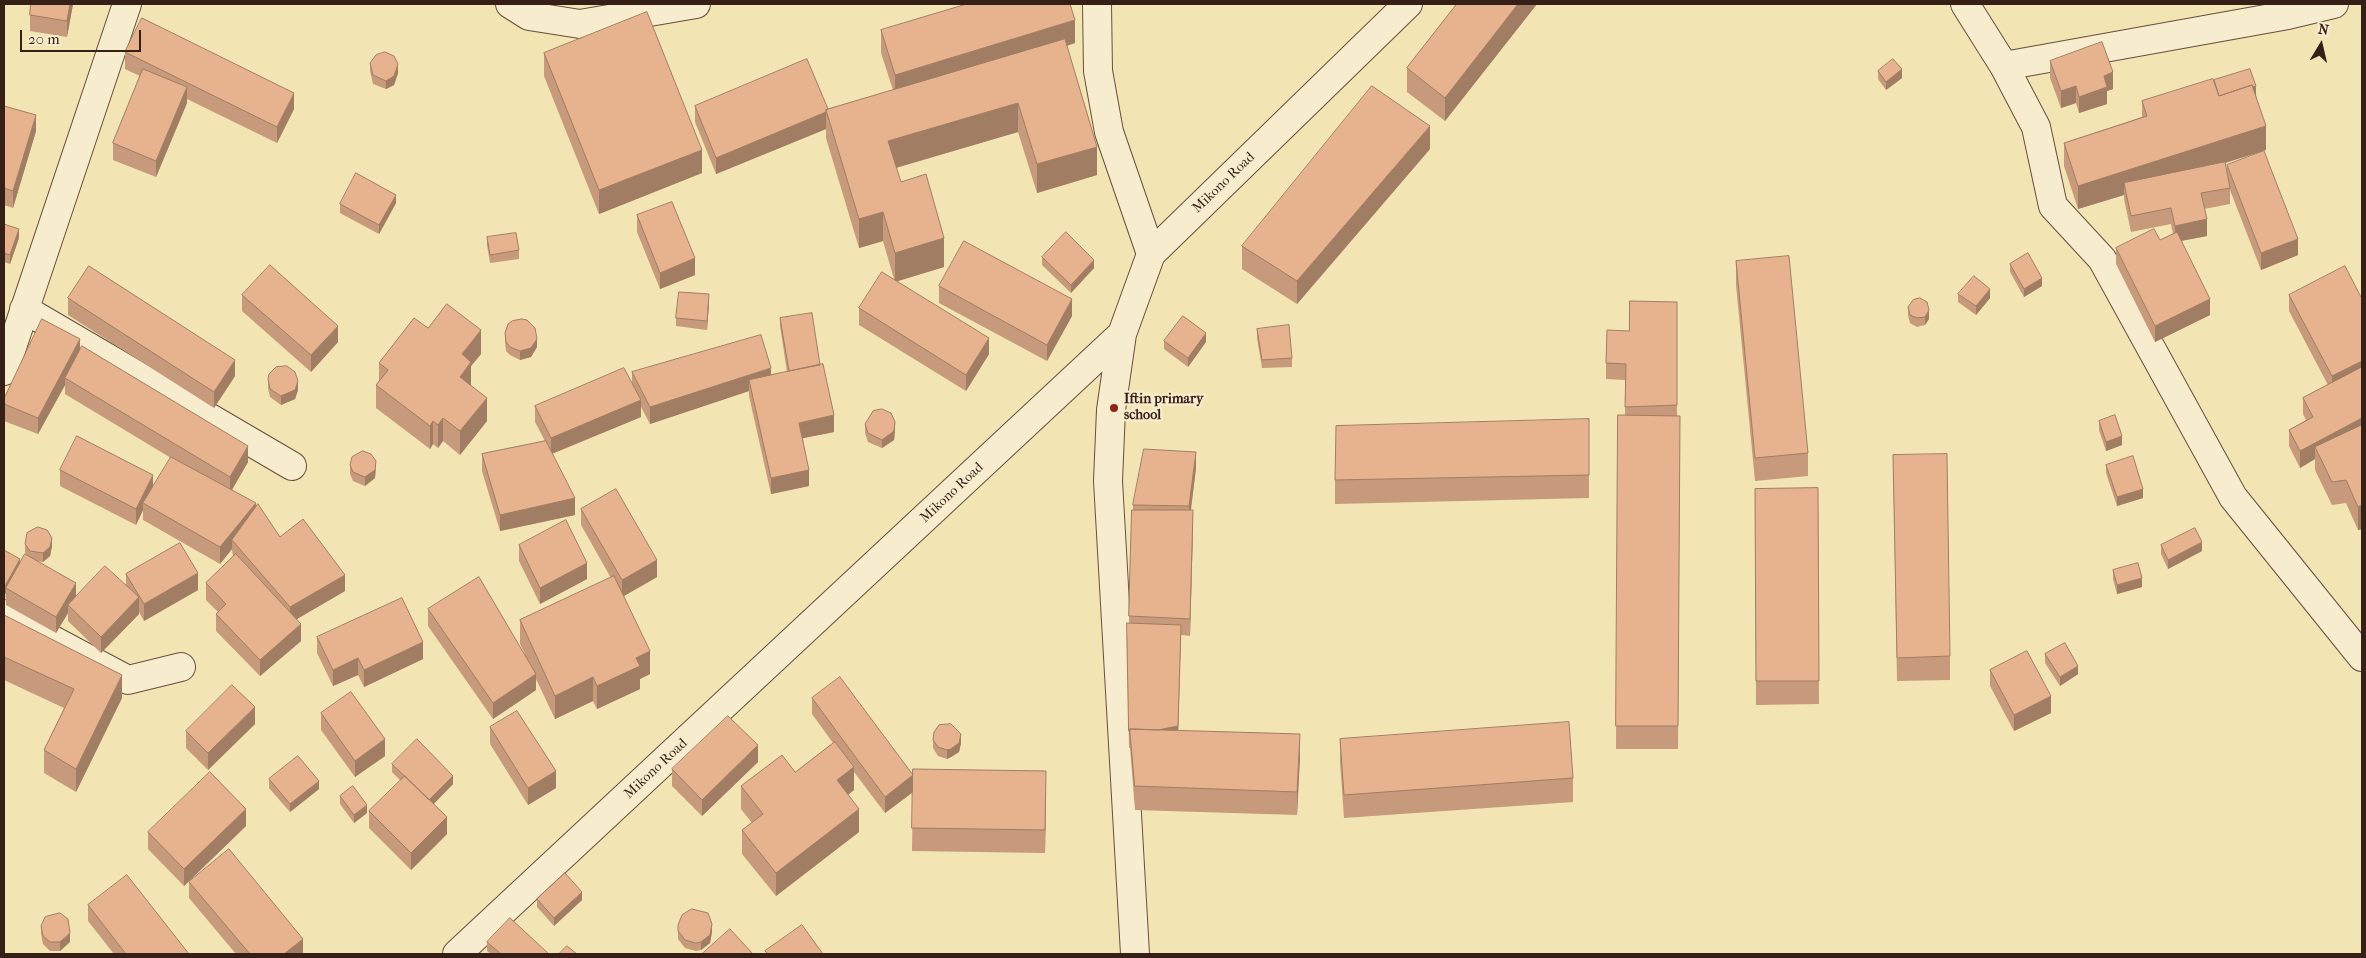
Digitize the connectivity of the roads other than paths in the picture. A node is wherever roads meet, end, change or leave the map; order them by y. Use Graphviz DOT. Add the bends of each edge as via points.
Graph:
graph roads {
  1 [pos="127,4"];
  2 [pos="510,4"];
  3 [pos="696,4"];
  4 [pos="1097,4"];
  5 [pos="1408,4"];
  6 [pos="1965,4"];
  7 [pos="2334,4"];
  8 [pos="2004,66"];
  9 [pos="1151,254"];
  10 [pos="24,309"];
  11 [pos="1122,334"];
  12 [pos="4,371"];
  13 [pos="292,466"];
  14 [pos="4,614"];
  15 [pos="2362,657"];
  16 [pos="181,667"];
  17 [pos="457,954"];
  18 [pos="1135,954"];
  1 -- 10 [label="street"];
  2 -- 3 [label="street" via="529,16 580,24"];
  4 -- 9 [label="street" via="1098,71 1109,132"];
  5 -- 9 [label="street, Mikono Road"];
  6 -- 8 [label="street"];
  7 -- 8 [label="street"];
  8 -- 15 [label="street" via="2036,127 2053,206 2102,259 2233,498"];
  9 -- 11 [label="street, Mikono Road"];
  10 -- 12 [label="street"];
  10 -- 13 [label="street"];
  11 -- 17 [label="street, Mikono Road"];
  11 -- 18 [label="street" via="1112,410 1108,481"];
  14 -- 16 [label="street" via="128,680"];
}
